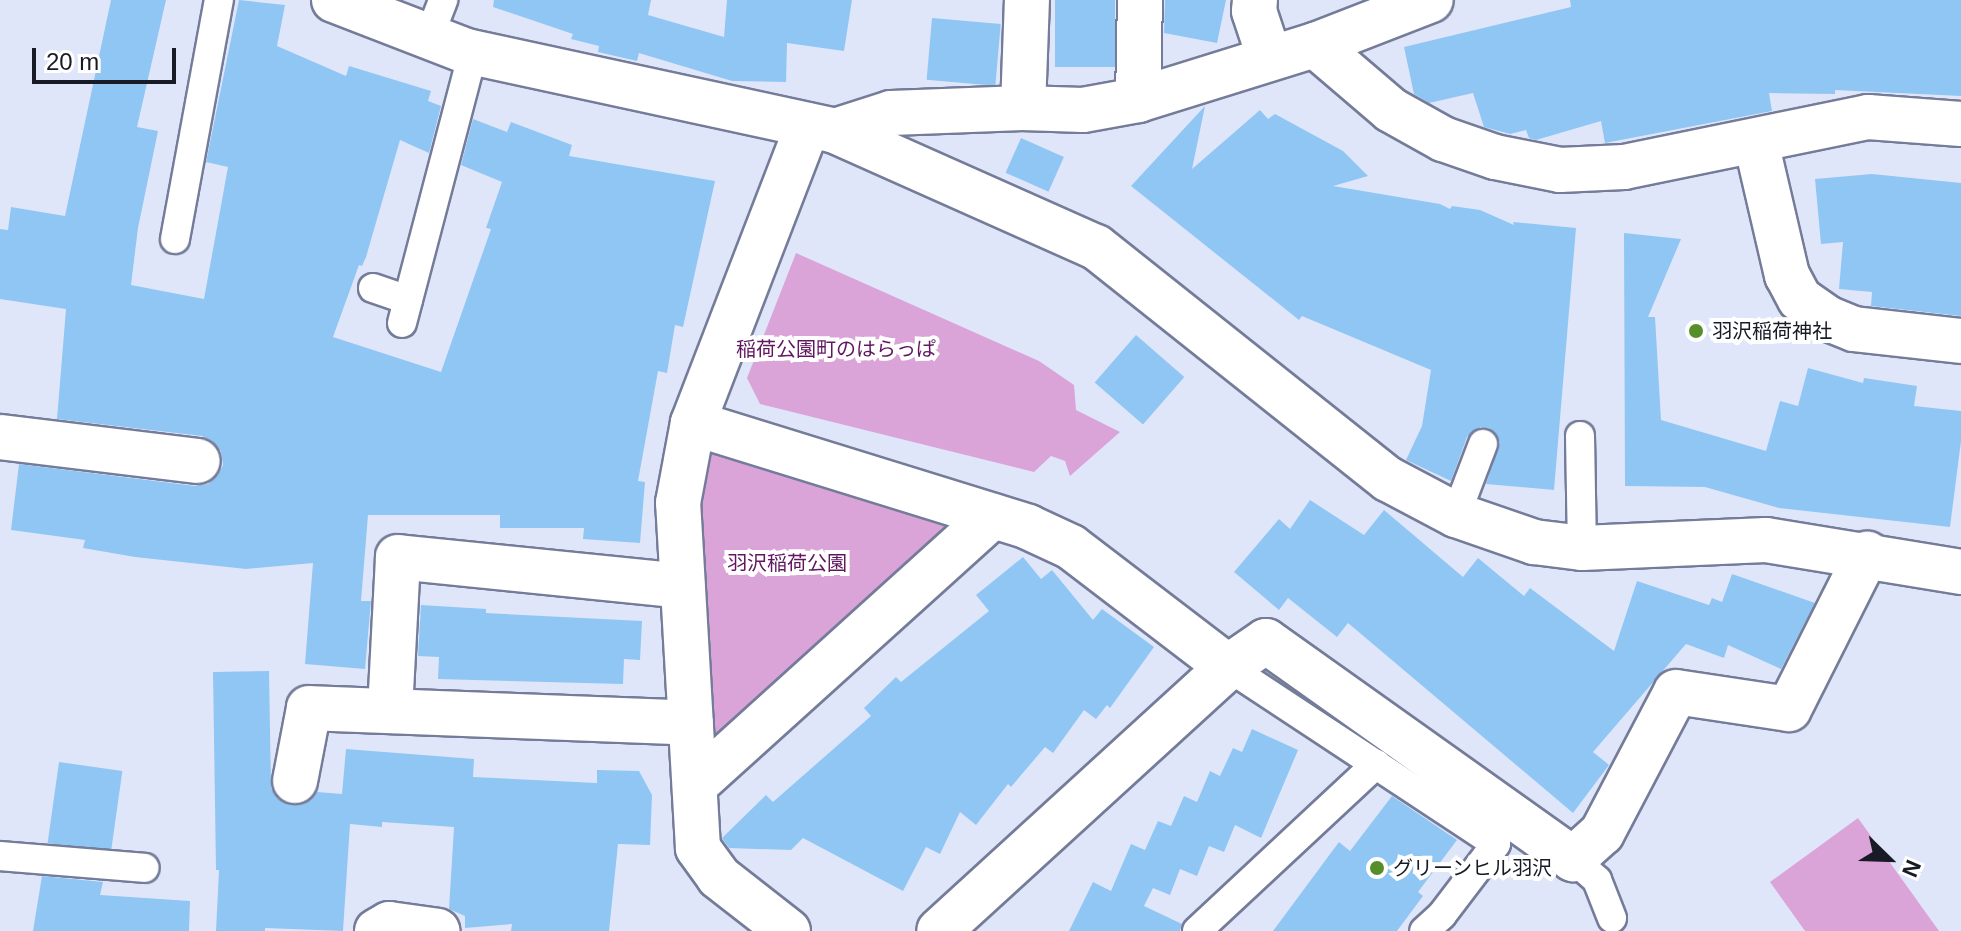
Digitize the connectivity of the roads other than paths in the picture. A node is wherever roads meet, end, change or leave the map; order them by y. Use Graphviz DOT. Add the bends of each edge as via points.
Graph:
graph roads {
  1 [pos="219,0"];
  2 [pos="334,0"];
  3 [pos="1027,0"];
  4 [pos="1140,0"];
  5 [pos="1255,0"];
  6 [pos="1431,0"];
  7 [pos="436,18"];
  8 [pos="1315,45"];
  9 [pos="473,53"];
  10 [pos="1269,56"];
  11 [pos="1138,100"];
  12 [pos="1023,108"];
  13 [pos="1961,124"];
  14 [pos="822,128"];
  15 [pos="1756,142"];
  16 [pos="175,239"];
  17 [pos="373,288"];
  18 [pos="1961,341"];
  19 [pos="693,423"];
  20 [pos="1580,436"];
  21 [pos="0,437"];
  22 [pos="1483,444"];
  23 [pos="198,461"];
  24 [pos="1456,515"];
  25 [pos="993,516"];
  26 [pos="1582,548"];
  27 [pos="1867,554"];
  28 [pos="1961,572"];
  29 [pos="683,586"];
  30 [pos="1228,667"];
  31 [pos="390,711"];
  32 [pos="691,723"];
  33 [pos="1376,764"];
  34 [pos="295,781"];
  35 [pos="695,785"];
  36 [pos="0,856"];
  37 [pos="1573,859"];
  38 [pos="145,868"];
  39 [pos="1612,918"];
  40 [pos="377,931"];
  41 [pos="438,931"];
  42 [pos="788,931"];
  43 [pos="939,931"];
  44 [pos="1197,931"];
  45 [pos="1424,931"];
  1 -- 16 [label="lane"];
  2 -- 7 [label="street"];
  3 -- 12 [label="street"];
  4 -- 11 [label="street"];
  5 -- 10 [label="street"];
  6 -- 8 [label="street"];
  7 -- 9 [label="street"];
  8 -- 10 [label="street"];
  8 -- 15 [label="street" via="1391,110 1443,139 1495,157 1560,170 1624,167"];
  9 -- 14 [label="street"];
  9 -- 17 [label="lane" via="405,311"];
  10 -- 11 [label="street"];
  11 -- 12 [label="street" via="1083,110"];
  12 -- 14 [label="street" via="891,113"];
  13 -- 15 [label="street" via="1868,117"];
  14 -- 19 [label="street"];
  14 -- 24 [label="street" via="1096,247 1388,479"];
  15 -- 18 [label="street" via="1787,275 1800,299 1854,329"];
  19 -- 25 [label="street"];
  19 -- 29 [label="street" via="678,503"];
  20 -- 26 [label="lane"];
  21 -- 23 [label="street"];
  22 -- 24 [label="lane"];
  24 -- 26 [label="street" via="1534,542"];
  25 -- 30 [label="street" via="1071,547"];
  25 -- 35 [label="street"];
  26 -- 27 [label="street" via="1766,540"];
  27 -- 28 [label="street"];
  27 -- 37 [label="street" via="1789,709 1676,692 1602,833"];
  29 -- 31 [label="street" via="398,557"];
  29 -- 32 [label="street"];
  30 -- 33 [label="lane"];
  30 -- 37 [label="street" via="1266,641"];
  30 -- 43 [label="street"];
  31 -- 32 [label="street"];
  31 -- 34 [label="street" via="309,708"];
  32 -- 35 [label="street"];
  33 -- 44 [label="lane"];
  33 -- 45 [label="lane" via="1496,844"];
  35 -- 42 [label="street" via="698,848 719,877"];
  36 -- 38 [label="lane"];
  37 -- 39 [label="lane" via="1597,880"];
  40 -- 41 [label="street" via="389,924"];
}
